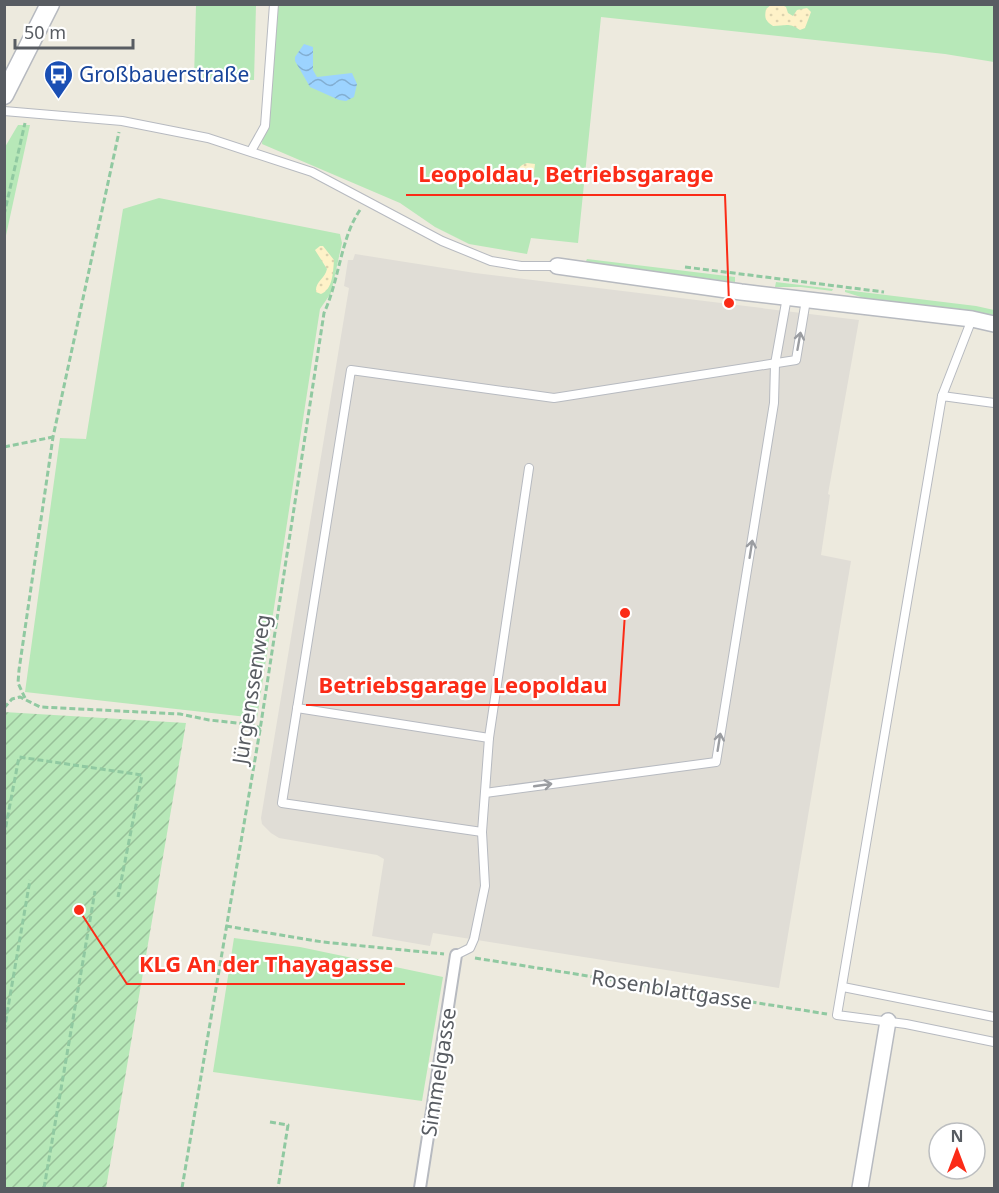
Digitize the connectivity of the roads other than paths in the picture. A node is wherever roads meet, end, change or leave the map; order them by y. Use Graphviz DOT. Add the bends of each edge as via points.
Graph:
graph roads {
  1 [pos="50,4"];
  2 [pos="274,4"];
  3 [pos="4,95"];
  4 [pos="4,111"];
  5 [pos="251,151"];
  6 [pos="557,266"];
  7 [pos="787,297"];
  8 [pos="806,300"];
  9 [pos="972,320"];
  10 [pos="994,324"];
  11 [pos="775,364"];
  12 [pos="942,396"];
  13 [pos="994,403"];
  14 [pos="529,468"];
  15 [pos="297,708"];
  16 [pos="489,738"];
  17 [pos="485,793"];
  18 [pos="482,832"];
  19 [pos="456,955"];
  20 [pos="843,987"];
  21 [pos="994,1017"];
  22 [pos="888,1021"];
  23 [pos="994,1042"];
  24 [pos="420,1188"];
  25 [pos="860,1188"];
  1 -- 3 [label="street"];
  2 -- 5 [label="lane" via="266,126"];
  4 -- 5 [label="lane" via="122,121"];
  5 -- 6 [label="lane" via="312,172 442,241 491,261"];
  6 -- 7 [label="street"];
  7 -- 8 [label="street"];
  7 -- 11 [label="lane"];
  8 -- 9 [label="street"];
  11 -- 8 [label="lane, one-way" via="796,360"];
  9 -- 10 [label="street"];
  9 -- 12 [label="lane"];
  11 -- 15 [label="lane" via="554,399 351,370"];
  17 -- 11 [label="lane, one-way" via="716,762 774,403"];
  12 -- 13 [label="lane"];
  12 -- 20 [label="lane"];
  14 -- 16 [label="lane"];
  15 -- 16 [label="lane"];
  15 -- 18 [label="lane" via="282,803"];
  16 -- 17 [label="lane"];
  17 -- 18 [label="lane"];
  18 -- 19 [label="lane" via="485,886 474,939 470,948"];
  19 -- 24 [label="street, Simmelgasse"];
  20 -- 21 [label="lane"];
  20 -- 22 [label="lane" via="837,1015"];
  22 -- 23 [label="lane"];
  22 -- 25 [label="street"];
}
